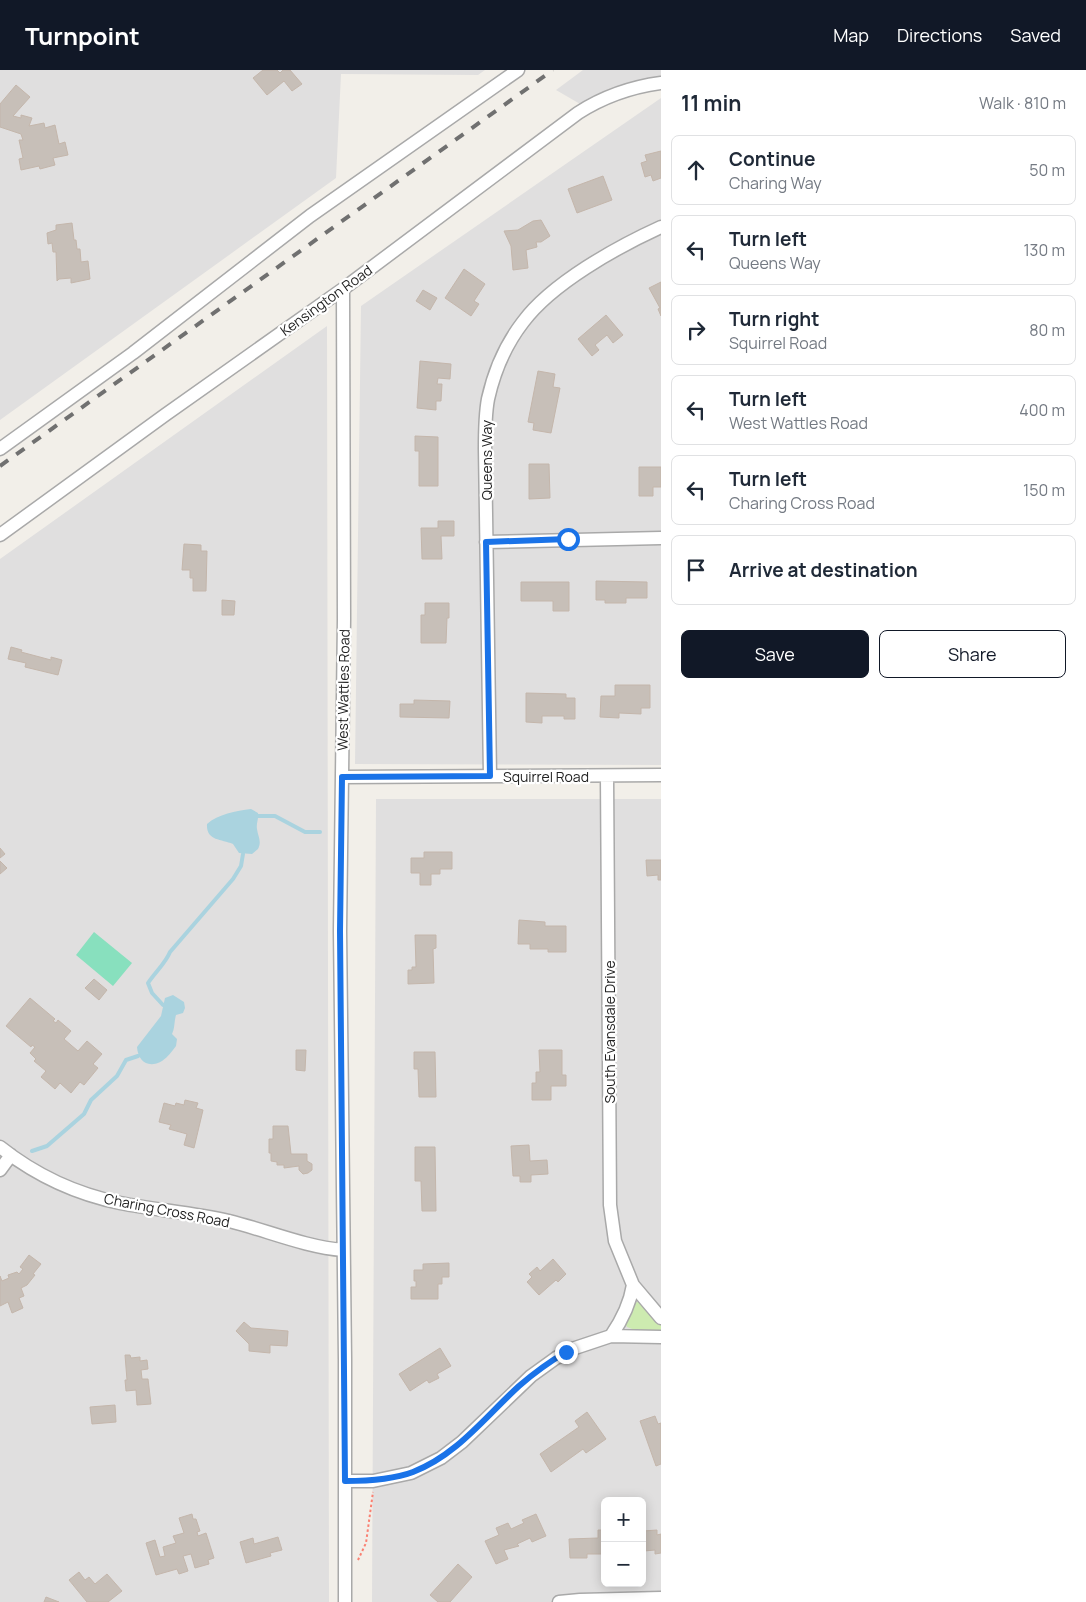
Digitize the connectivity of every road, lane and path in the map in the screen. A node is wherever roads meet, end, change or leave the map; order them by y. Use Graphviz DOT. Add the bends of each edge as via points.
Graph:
graph roads {
  1 [pos="518,70"];
  2 [pos="661,83"];
  3 [pos="661,227"];
  4 [pos="343,289"];
  5 [pos="0,448"];
  6 [pos="0,535"];
  7 [pos="661,538"];
  8 [pos="486,542"];
  9 [pos="661,775"];
  10 [pos="490,776"];
  11 [pos="607,776"];
  12 [pos="342,777"];
  13 [pos="0,1147"];
  14 [pos="11,1155"];
  15 [pos="0,1170"];
  16 [pos="343,1250"];
  17 [pos="633,1285"];
  18 [pos="661,1318"];
  19 [pos="611,1336"];
  20 [pos="661,1337"];
  21 [pos="345,1481"];
  22 [pos="373,1488"];
  23 [pos="357,1564"];
  24 [pos="661,1598"];
  25 [pos="346,1602"];
  26 [pos="559,1602"];
  1 -- 5 [label="street" via="310,216 133,353"];
  2 -- 4 [label="street, Kensington Road" via="608,96 587,108"];
  3 -- 8 [label="street, Queens Way" via="601,258 555,291 523,322 502,358 486,412"];
  4 -- 6 [label="street, Kensington Road"];
  4 -- 12 [label="street, West Wattles Road"];
  7 -- 8 [label="street"];
  8 -- 10 [label="street, Queens Way"];
  9 -- 11 [label="street, Squirrel Road"];
  10 -- 11 [label="street, Squirrel Road"];
  10 -- 12 [label="street, Squirrel Road"];
  11 -- 17 [label="street, South Evansdale Drive" via="610,1205 615,1241"];
  12 -- 16 [label="street, West Wattles Road"];
  13 -- 14 [label="street, Charing Cross Road"];
  14 -- 15 [label="street"];
  14 -- 16 [label="street, Charing Cross Road" via="60,1183 99,1198 227,1221 324,1248"];
  16 -- 21 [label="street, West Wattles Road"];
  17 -- 18 [label="street"];
  17 -- 19 [label="street" via="626,1312"];
  19 -- 20 [label="street"];
  19 -- 21 [label="street" via="575,1348 542,1367 441,1458 411,1473 373,1481"];
  21 -- 25 [label="street, West Wattles Road"];
  22 -- 23 [label="path" via="366,1543"];
  24 -- 26 [label="street"];
}
